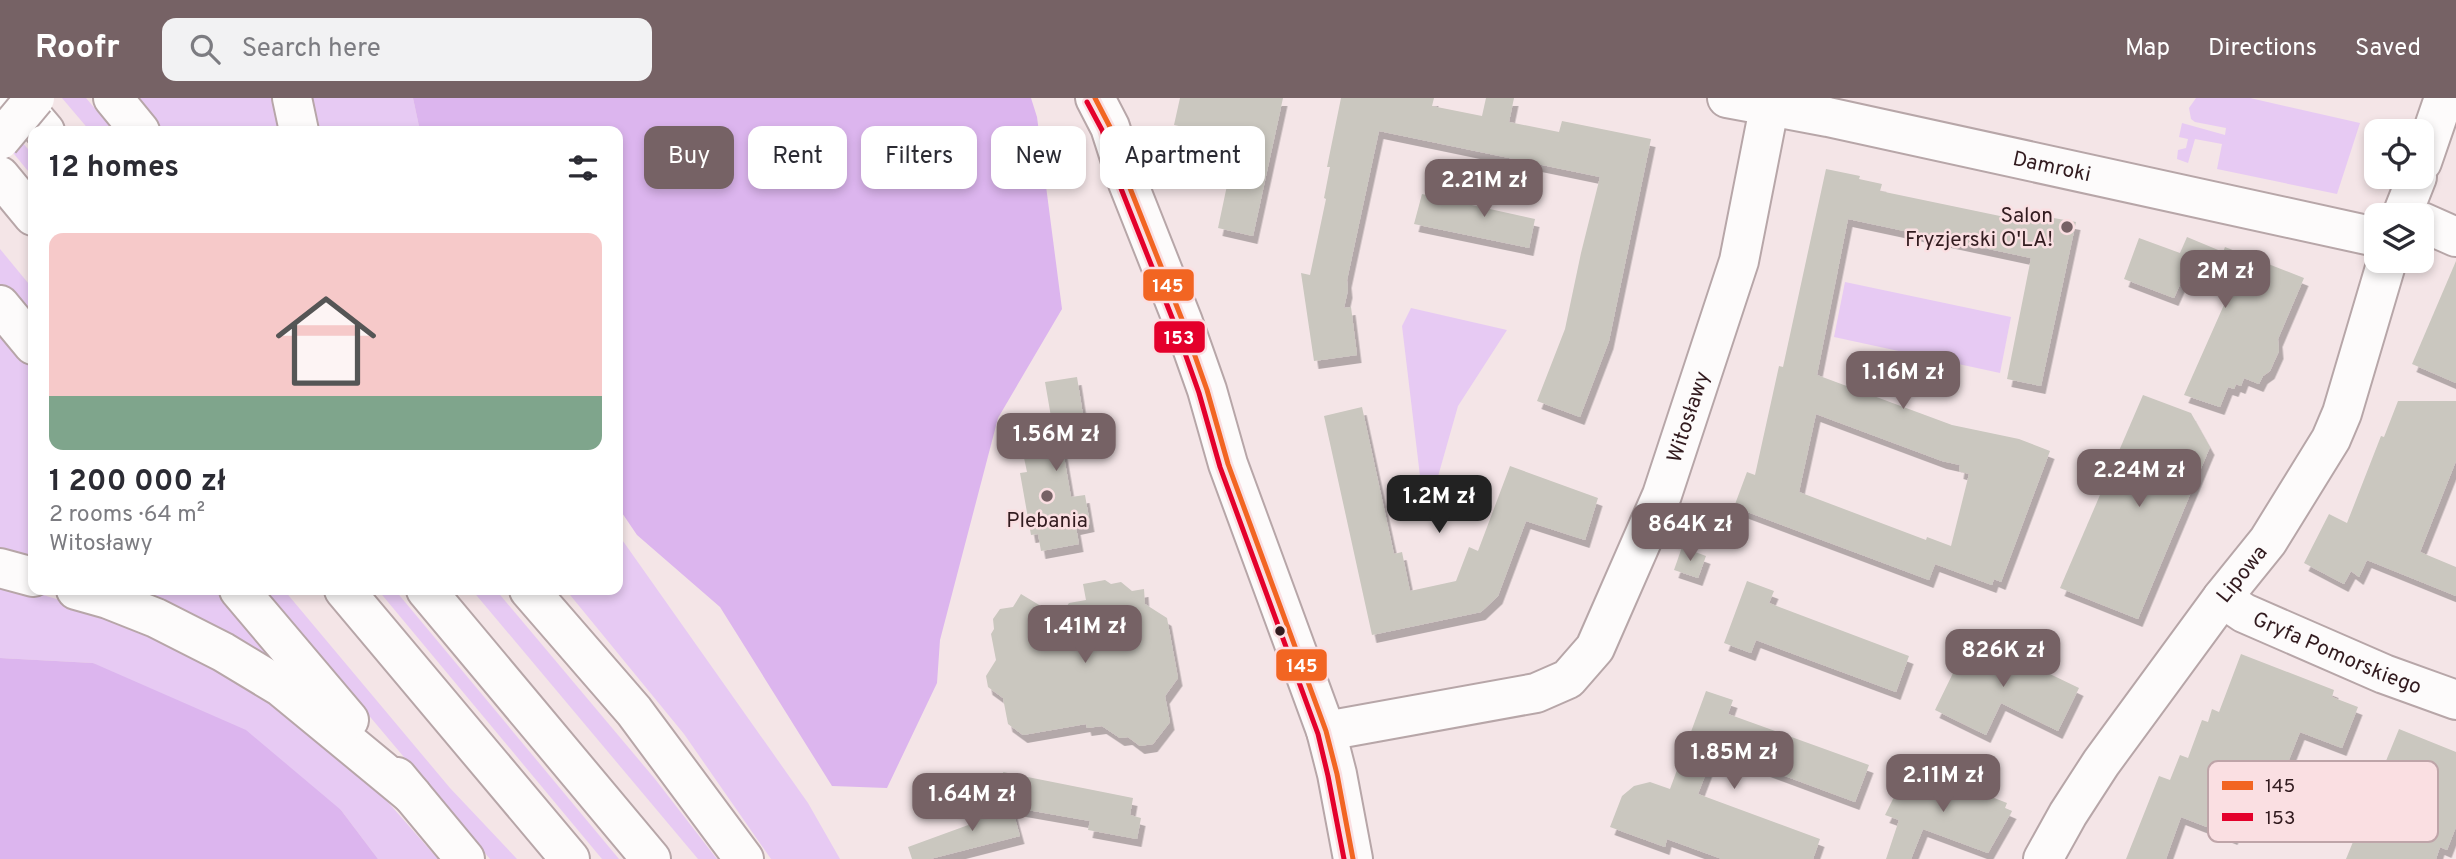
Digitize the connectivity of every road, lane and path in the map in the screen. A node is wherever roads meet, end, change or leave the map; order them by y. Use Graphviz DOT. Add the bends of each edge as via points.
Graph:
graph roads {
  1 [pos="17,98"];
  2 [pos="35,98"];
  3 [pos="113,98"];
  4 [pos="292,98"];
  5 [pos="1095,98"];
  6 [pos="1727,98"];
  7 [pos="2444,98"];
  8 [pos="1770,103"];
  9 [pos="41,126"];
  10 [pos="137,126"];
  11 [pos="298,126"];
  12 [pos="2434,127"];
  13 [pos="0,140"];
  14 [pos="0,176"];
  15 [pos="28,210"];
  16 [pos="2364,214"];
  17 [pos="2434,230"];
  18 [pos="2456,237"];
  19 [pos="2383,273"];
  20 [pos="0,305"];
  21 [pos="28,339"];
  22 [pos="0,568"];
  23 [pos="28,576"];
  24 [pos="94,595"];
  25 [pos="243,595"];
  26 [pos="348,595"];
  27 [pos="430,595"];
  28 [pos="534,595"];
  29 [pos="2221,598"];
  30 [pos="2456,700"];
  31 [pos="1325,730"];
  32 [pos="412,795"];
  33 [pos="465,859"];
  34 [pos="570,859"];
  35 [pos="651,859"];
  36 [pos="744,859"];
  37 [pos="1353,859"];
  38 [pos="2043,859"];
  1 -- 9 [label="main road"];
  2 -- 13 [label="main road, bridge"];
  3 -- 10 [label="main road"];
  4 -- 11 [label="main road"];
  5 -- 31 [label="main road" via="1110,127 1208,390 1228,464"];
  6 -- 8 [label="main road, Damroki"];
  7 -- 12 [label="main road"];
  8 -- 16 [label="main road, Damroki" via="1854,123"];
  8 -- 31 [label="main road, Witosławy" via="1739,261 1662,495 1595,648 1568,679 1536,693"];
  14 -- 15 [label="main road"];
  17 -- 18 [label="main road"];
  19 -- 29 [label="main road, Lipowa" via="2330,439 2267,541"];
  20 -- 21 [label="main road"];
  22 -- 23 [label="main road"];
  24 -- 32 [label="main road" via="156,618 281,687"];
  25 -- 32 [label="main road"];
  26 -- 34 [label="main road"];
  27 -- 35 [label="main road"];
  28 -- 36 [label="main road" via="634,711"];
  29 -- 30 [label="main road, Gryfa Pomorskiego" via="2244,613 2384,674"];
  29 -- 38 [label="main road, Lipowa" via="2101,763"];
  31 -- 37 [label="main road"];
  32 -- 33 [label="main road"];
}
